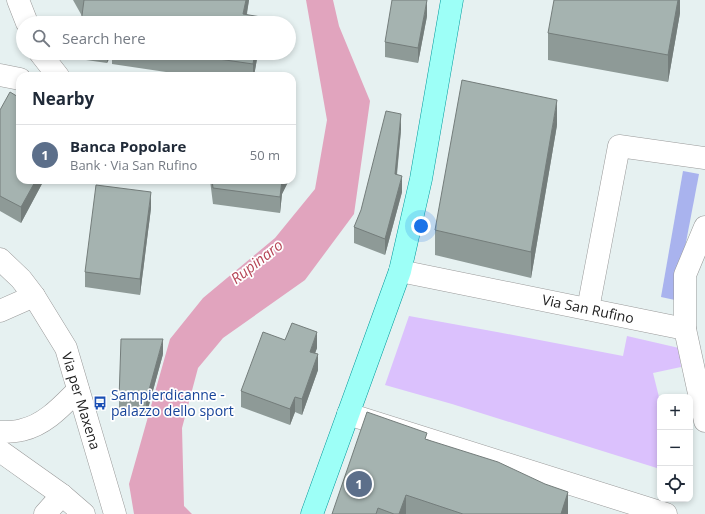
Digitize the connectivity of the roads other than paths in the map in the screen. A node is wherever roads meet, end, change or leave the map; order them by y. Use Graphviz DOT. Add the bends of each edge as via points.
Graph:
graph roads {
  1 [pos="18,0"];
  2 [pos="452,0"];
  3 [pos="24,16"];
  4 [pos="45,60"];
  5 [pos="55,72"];
  6 [pos="0,75"];
  7 [pos="16,78"];
  8 [pos="705,158"];
  9 [pos="705,227"];
  10 [pos="0,259"];
  11 [pos="400,271"];
  12 [pos="34,296"];
  13 [pos="588,309"];
  14 [pos="0,311"];
  15 [pos="685,329"];
  16 [pos="78,390"];
  17 [pos="348,414"];
  18 [pos="705,421"];
  19 [pos="0,432"];
  20 [pos="0,451"];
  21 [pos="62,495"];
  22 [pos="632,509"];
  23 [pos="45,514"];
  24 [pos="84,514"];
  25 [pos="115,514"];
  26 [pos="312,514"];
  27 [pos="666,514"];
  1 -- 3 [label="street"];
  2 -- 11 [label="main road" via="421,179"];
  4 -- 5 [label="street"];
  6 -- 7 [label="street"];
  8 -- 13 [label="street" via="619,146"];
  9 -- 15 [label="street" via="685,275"];
  10 -- 12 [label="street, Via per Maxena"];
  11 -- 13 [label="street, Via San Rufino"];
  11 -- 17 [label="main road"];
  12 -- 14 [label="street"];
  12 -- 16 [label="street, Via per Maxena" via="66,348"];
  13 -- 15 [label="street, Via San Rufino"];
  15 -- 18 [label="street"];
  16 -- 19 [label="street" via="41,423 23,430"];
  16 -- 25 [label="street, Via per Maxena"];
  17 -- 22 [label="street"];
  17 -- 26 [label="main road"];
  20 -- 21 [label="street"];
  21 -- 23 [label="street"];
  21 -- 24 [label="street"];
  22 -- 27 [label="street"];
}
